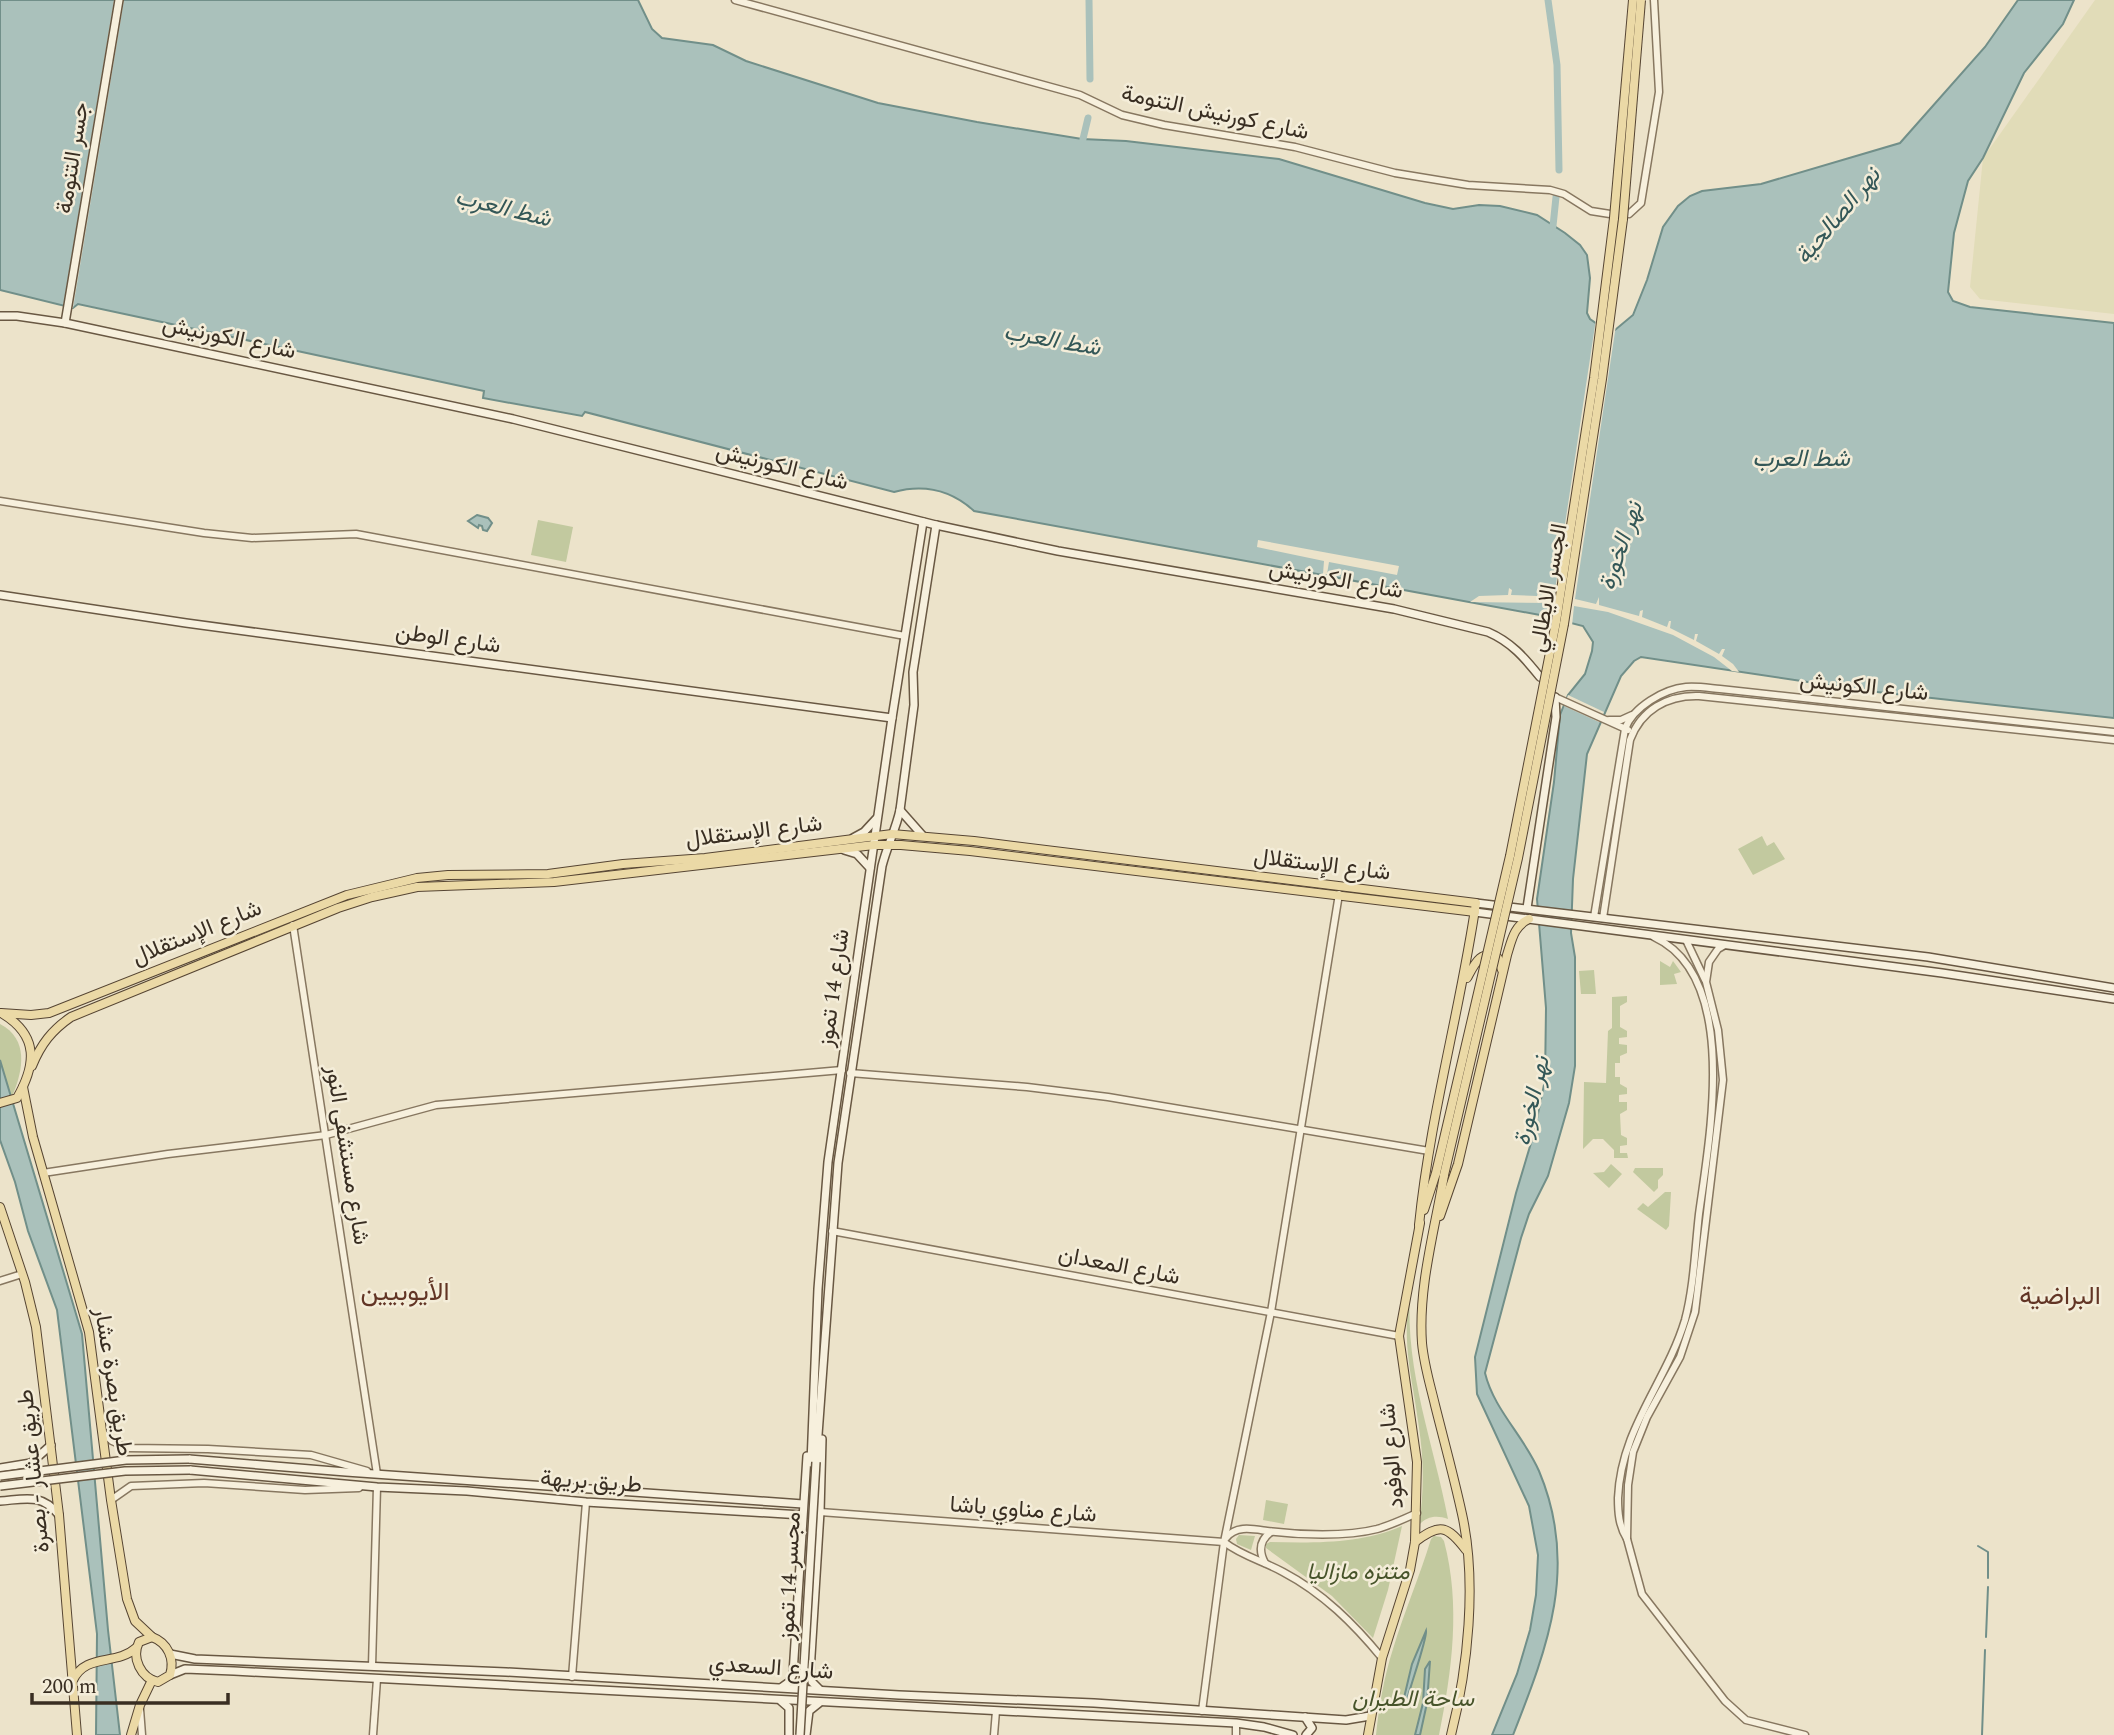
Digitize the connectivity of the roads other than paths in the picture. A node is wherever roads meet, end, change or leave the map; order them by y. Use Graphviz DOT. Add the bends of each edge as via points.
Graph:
graph roads {
  1 [pos="119,0"];
  2 [pos="735,0"];
  3 [pos="1633,0"];
  4 [pos="1642,0"];
  5 [pos="1654,0"];
  6 [pos="1610,214"];
  7 [pos="1629,214"];
  8 [pos="0,316"];
  9 [pos="65,323"];
  10 [pos="0,501"];
  11 [pos="923,522"];
  12 [pos="936,525"];
  13 [pos="0,595"];
  14 [pos="905,636"];
  15 [pos="1540,677"];
  16 [pos="1555,697"];
  17 [pos="1634,714"];
  18 [pos="891,718"];
  19 [pos="1604,718"];
  20 [pos="1625,729"];
  21 [pos="2114,732"];
  22 [pos="1633,733"];
  23 [pos="2114,740"];
  24 [pos="900,810"];
  25 [pos="878,815"];
  26 [pos="892,834"];
  27 [pos="923,836"];
  28 [pos="849,840"];
  29 [pos="874,841"];
  30 [pos="887,845"];
  31 [pos="840,850"];
  32 [pos="870,868"];
  33 [pos="1339,894"];
  34 [pos="1475,907"];
  35 [pos="1530,908"];
  36 [pos="1598,918"];
  37 [pos="1531,919"];
  38 [pos="293,925"];
  39 [pos="1687,928"];
  40 [pos="1649,935"];
  41 [pos="1686,940"];
  42 [pos="1725,945"];
  43 [pos="1977,966"];
  44 [pos="1502,973"];
  45 [pos="1975,979"];
  46 [pos="1706,982"];
  47 [pos="1462,987"];
  48 [pos="2114,988"];
  49 [pos="2114,999"];
  50 [pos="1,1012"];
  51 [pos="32,1066"];
  52 [pos="842,1070"];
  53 [pos="850,1073"];
  54 [pos="23,1087"];
  55 [pos="0,1103"];
  56 [pos="1302,1129"];
  57 [pos="326,1135"];
  58 [pos="1429,1151"];
  59 [pos="43,1173"];
  60 [pos="1440,1174"];
  61 [pos="0,1207"];
  62 [pos="1419,1224"];
  63 [pos="1435,1228"];
  64 [pos="832,1231"];
  65 [pos="22,1274"];
  66 [pos="0,1281"];
  67 [pos="1271,1312"];
  68 [pos="1399,1336"];
  69 [pos="816,1423"];
  70 [pos="102,1432"];
  71 [pos="51,1444"];
  72 [pos="813,1462"];
  73 [pos="0,1468"];
  74 [pos="378,1475"];
  75 [pos="0,1476"];
  76 [pos="0,1486"];
  77 [pos="377,1487"];
  78 [pos="587,1489"];
  79 [pos="111,1500"];
  80 [pos="0,1501"];
  81 [pos="586,1502"];
  82 [pos="800,1504"];
  83 [pos="820,1512"];
  84 [pos="1417,1513"];
  85 [pos="799,1515"];
  86 [pos="60,1516"];
  87 [pos="1228,1523"];
  88 [pos="1236,1530"];
  89 [pos="1271,1532"];
  90 [pos="1627,1539"];
  91 [pos="1224,1542"];
  92 [pos="1415,1542"];
  93 [pos="1468,1552"];
  94 [pos="1265,1563"];
  95 [pos="152,1637"];
  96 [pos="136,1648"];
  97 [pos="170,1654"];
  98 [pos="1382,1658"];
  99 [pos="372,1666"];
  100 [pos="810,1672"];
  101 [pos="793,1674"];
  102 [pos="170,1675"];
  103 [pos="572,1677"];
  104 [pos="377,1679"];
  105 [pos="152,1680"];
  106 [pos="73,1681"];
  107 [pos="777,1688"];
  108 [pos="823,1690"];
  109 [pos="773,1699"];
  110 [pos="824,1702"];
  111 [pos="140,1705"];
  112 [pos="996,1711"];
  113 [pos="1202,1711"];
  114 [pos="808,1715"];
  115 [pos="790,1716"];
  116 [pos="1370,1716"];
  117 [pos="1305,1717"];
  118 [pos="1236,1723"];
  119 [pos="78,1735"];
  120 [pos="131,1735"];
  121 [pos="142,1735"];
  122 [pos="373,1735"];
  123 [pos="789,1735"];
  124 [pos="798,1735"];
  125 [pos="806,1735"];
  126 [pos="994,1735"];
  127 [pos="1236,1735"];
  128 [pos="1293,1735"];
  129 [pos="1306,1735"];
  130 [pos="1368,1735"];
  131 [pos="1451,1735"];
  132 [pos="1805,1735"];
  1 -- 9 [label="main road, جسر التنومة"];
  2 -- 6 [label="street, شارع كورنيش التنومة" via="1080,95 1141,119 1295,148 1395,173 1468,185 1550,190 1591,211"];
  3 -- 60 [label="main road, الجسر الايطالي, bridge" via="1606,285 1556,622"];
  4 -- 60 [label="main road, الجسر الايطالي, bridge" via="1621,232 1564,624 1518,858"];
  5 -- 7 [label="street" via="1660,92 1641,203"];
  8 -- 9 [label="main road, شارع الكورنيش"];
  9 -- 11 [label="main road, شارع الكورنيش" via="513,419"];
  10 -- 14 [label="street" via="251,538 356,534"];
  11 -- 12 [label="main road, شارع الكورنيش"];
  11 -- 14 [label="main road, شارع 14 تموز"];
  12 -- 15 [label="main road, شارع الكورنيش" via="1058,551 1394,609 1488,632 1511,643"];
  12 -- 24 [label="main road, شارع 14 تموز" via="913,672 914,705"];
  13 -- 18 [label="main road, شارع الوطن"];
  14 -- 18 [label="main road, شارع 14 تموز"];
  16 -- 19 [label="street"];
  16 -- 35 [label="main road"];
  17 -- 19 [label="street" via="1621,720"];
  17 -- 20 [label="street, شارع الكونيش"];
  17 -- 21 [label="street, شارع الكونيش" via="1669,692 1698,687"];
  18 -- 25 [label="main road, شارع 14 تموز"];
  19 -- 20 [label="street"];
  20 -- 22 [label="street"];
  20 -- 36 [label="street"];
  22 -- 23 [label="street, شارع الكونيش" via="1640,719 1663,702 1685,695"];
  22 -- 36 [label="street"];
  24 -- 26 [label="main road, شارع 14 تموز"];
  24 -- 27 [label="main road"];
  25 -- 28 [label="main road" via="864,832"];
  25 -- 29 [label="main road, شارع 14 تموز"];
  26 -- 27 [label="main road, شارع الإستقلال"];
  26 -- 29 [label="main road, شارع الإستقلال"];
  26 -- 30 [label="main road, شارع 14 تموز"];
  27 -- 34 [label="main road, شارع الإستقلال"];
  28 -- 29 [label="main road, شارع الإستقلال"];
  28 -- 50 [label="main road, شارع الإستقلال" via="548,874 417,878 347,895 50,1013"];
  29 -- 30 [label="main road, شارع الإستقلال"];
  29 -- 31 [label="main road, شارع الإستقلال"];
  29 -- 32 [label="main road, شارع 14 تموز"];
  30 -- 33 [label="main road, شارع الإستقلال"];
  30 -- 53 [label="main road, شارع 14 تموز"];
  31 -- 32 [label="main road" via="857,854"];
  31 -- 38 [label="main road, شارع الإستقلال" via="554,883 417,887 372,897"];
  32 -- 52 [label="main road, شارع 14 تموز"];
  33 -- 34 [label="main road, شارع الإستقلال"];
  33 -- 56 [label="street"];
  34 -- 35 [label="main road, شارع الإستقلال"];
  34 -- 37 [label="main road, شارع الإستقلال"];
  34 -- 47 [label="main road"];
  35 -- 36 [label="main road, شارع الإستقلال"];
  36 -- 39 [label="main road, شارع الإستقلال"];
  37 -- 40 [label="main road, شارع الإستقلال"];
  37 -- 44 [label="main road" via="1519,924 1514,933"];
  38 -- 51 [label="main road, شارع الإستقلال" via="71,1017 46,1039"];
  38 -- 57 [label="street, شارع مستشفى النور"];
  39 -- 41 [label="main road"];
  39 -- 43 [label="main road, شارع الإستقلال"];
  40 -- 41 [label="main road, شارع الإستقلال"];
  40 -- 90 [label="street" via="1681,956 1700,992 1711,1038 1713,1105 1688,1307 1677,1343 1636,1423 1623,1463 1618,1504"];
  41 -- 42 [label="main road, شارع الإستقلال"];
  41 -- 46 [label="street"];
  42 -- 45 [label="main road, شارع الإستقلال"];
  42 -- 46 [label="street" via="1713,955"];
  43 -- 45 [label="main road"];
  43 -- 48 [label="main road, شارع الإستقلال"];
  44 -- 47 [label="main road" via="1498,958 1485,955"];
  44 -- 63 [label="main road" via="1458,1164"];
  45 -- 49 [label="main road, شارع الإستقلال"];
  46 -- 90 [label="street" via="1718,1030 1723,1080 1695,1312 1681,1357 1633,1452"];
  47 -- 58 [label="main road"];
  50 -- 51 [label="main road" via="25,1034"];
  51 -- 54 [label="main road, شارع الإستقلال"];
  52 -- 57 [label="street" via="436,1105"];
  52 -- 69 [label="main road, شارع 14 تموز" via="823,1212"];
  53 -- 56 [label="street" via="1039,1088"];
  53 -- 64 [label="main road, شارع 14 تموز"];
  54 -- 55 [label="main road, شارع الإستقلال" via="17,1098"];
  54 -- 59 [label="main road, طريق بصرة عشار"];
  56 -- 58 [label="street"];
  56 -- 67 [label="street"];
  57 -- 59 [label="street"];
  57 -- 74 [label="street, شارع مستشفى النور"];
  58 -- 62 [label="main road"];
  59 -- 70 [label="main road, طريق بصرة عشار" via="89,1332"];
  60 -- 62 [label="main road, شارع الوفود"];
  60 -- 63 [label="main road, شارع الوفود"];
  61 -- 65 [label="main road, طريق عشار - بصرة"];
  62 -- 68 [label="main road, شارع الوفود"];
  63 -- 93 [label="main road, شارع الوفود" via="1422,1309 1422,1346"];
  64 -- 67 [label="street, شارع المعدان"];
  64 -- 69 [label="main road, شارع 14 تموز"];
  65 -- 66 [label="street"];
  65 -- 71 [label="main road, طريق عشار - بصرة" via="36,1327"];
  67 -- 68 [label="street, شارع المعدان"];
  67 -- 87 [label="street"];
  68 -- 84 [label="main road, شارع الوفود" via="1417,1462"];
  69 -- 72 [label="main road, شارع 14 تموز"];
  69 -- 82 [label="main road"];
  69 -- 83 [label="main road" via="822,1451"];
  70 -- 74 [label="street" via="128,1448 311,1455"];
  70 -- 79 [label="main road, طريق بصرة عشار"];
  71 -- 73 [label="main road" via="31,1463"];
  71 -- 86 [label="main road, طريق عشار - بصرة"];
  72 -- 124 [label="main road, مجسر 14 تموز, bridge"];
  74 -- 75 [label="main road, طريق بريهة, bridge" via="189,1459 126,1460"];
  74 -- 78 [label="main road, طريق بريهة"];
  76 -- 77 [label="main road, طريق بريهة, bridge" via="125,1471 190,1470"];
  77 -- 79 [label="street" via="131,1486"];
  77 -- 81 [label="main road, طريق بريهة"];
  77 -- 99 [label="street"];
  78 -- 81 [label="main road"];
  78 -- 82 [label="main road, طريق بريهة"];
  79 -- 95 [label="main road, طريق بصرة عشار" via="130,1611"];
  80 -- 86 [label="main road" via="39,1499"];
  81 -- 85 [label="main road, طريق بريهة"];
  81 -- 103 [label="street"];
  82 -- 85 [label="main road"];
  83 -- 91 [label="street, شارع مناوي باشا"];
  83 -- 100 [label="main road"];
  84 -- 89 [label="street" via="1354,1533"];
  84 -- 92 [label="main road, شارع الوفود"];
  85 -- 101 [label="main road"];
  86 -- 106 [label="main road, طريق عشار - بصرة"];
  87 -- 88 [label="street"];
  87 -- 91 [label="street"];
  88 -- 89 [label="street"];
  88 -- 91 [label="street"];
  89 -- 94 [label="street" via="1260,1547"];
  90 -- 132 [label="street" via="1642,1594 1725,1701 1746,1720"];
  91 -- 94 [label="street, شارع مناوي باشا"];
  91 -- 113 [label="street"];
  92 -- 93 [label="main road" via="1433,1530 1444,1529"];
  92 -- 98 [label="main road, شارع الوفود"];
  93 -- 131 [label="main road, شارع الوفود" via="1465,1655"];
  94 -- 98 [label="street, شارع مناوي باشا" via="1329,1603"];
  95 -- 96 [label="main road"];
  95 -- 97 [label="main road"];
  96 -- 105 [label="main road" via="139,1666"];
  96 -- 106 [label="main road" via="116,1659 96,1661 79,1670"];
  97 -- 99 [label="main road, شارع السعدي" via="195,1659"];
  97 -- 102 [label="main road"];
  98 -- 116 [label="main road, شارع الوفود"];
  99 -- 103 [label="main road, شارع السعدي"];
  100 -- 101 [label="main road" via="801,1681"];
  100 -- 108 [label="main road" via="812,1682"];
  101 -- 107 [label="main road" via="785,1686"];
  102 -- 104 [label="main road, شارع السعدي" via="189,1669"];
  102 -- 105 [label="main road" via="162,1681"];
  103 -- 107 [label="main road, شارع السعدي"];
  104 -- 109 [label="main road, شارع السعدي"];
  104 -- 122 [label="street"];
  105 -- 111 [label="main road"];
  106 -- 119 [label="main road, طريق عشار - بصرة"];
  107 -- 108 [label="main road, شارع السعدي"];
  108 -- 113 [label="main road, شارع السعدي"];
  109 -- 110 [label="main road, شارع السعدي"];
  109 -- 115 [label="main road" via="787,1704"];
  110 -- 112 [label="main road, شارع السعدي"];
  110 -- 114 [label="main road" via="815,1704"];
  111 -- 120 [label="main road"];
  111 -- 121 [label="street"];
  112 -- 118 [label="main road, شارع السعدي"];
  112 -- 126 [label="street"];
  113 -- 117 [label="main road, شارع السعدي"];
  114 -- 115 [label="main road" via="796,1705"];
  114 -- 125 [label="main road"];
  115 -- 123 [label="main road"];
  116 -- 117 [label="main road, شارع السعدي" via="1346,1720"];
  116 -- 130 [label="main road, شارع الوفود"];
  117 -- 129 [label="main road" via="1312,1728"];
  118 -- 127 [label="street"];
  118 -- 128 [label="main road, شارع السعدي"];
}
